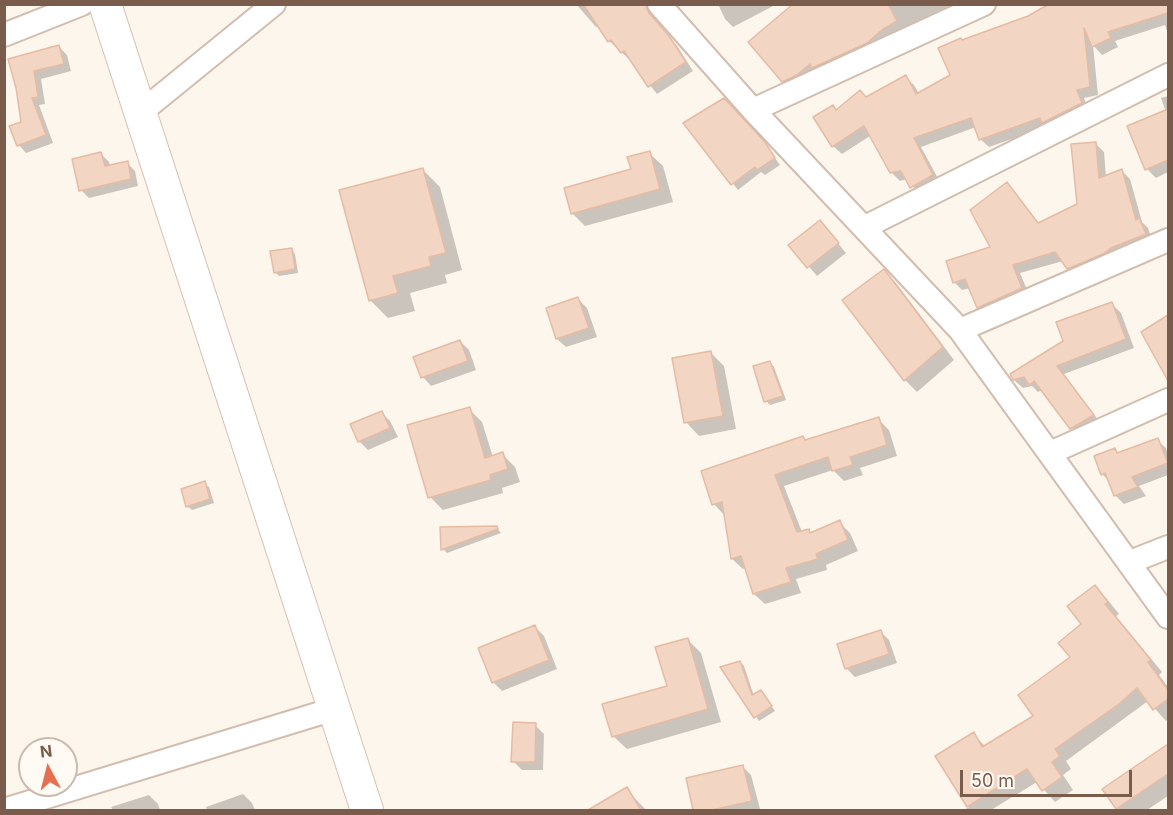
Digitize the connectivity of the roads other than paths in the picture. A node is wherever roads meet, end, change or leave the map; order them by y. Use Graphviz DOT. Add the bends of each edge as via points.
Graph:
graph roads {
  1 [pos="82,4"];
  2 [pos="105,4"];
  3 [pos="274,4"];
  4 [pos="984,4"];
  5 [pos="669,7"];
  6 [pos="4,35"];
  7 [pos="1168,75"];
  8 [pos="753,110"];
  9 [pos="140,113"];
  10 [pos="865,227"];
  11 [pos="1168,240"];
  12 [pos="960,330"];
  13 [pos="1168,400"];
  14 [pos="1050,453"];
  15 [pos="1168,547"];
  16 [pos="1130,562"];
  17 [pos="1168,617"];
  18 [pos="334,709"];
  19 [pos="4,810"];
  20 [pos="367,810"];
  1 -- 6 [label="street"];
  2 -- 9 [label="street"];
  3 -- 9 [label="street"];
  4 -- 8 [label="street"];
  5 -- 8 [label="street"];
  7 -- 10 [label="street"];
  8 -- 10 [label="street"];
  9 -- 18 [label="street"];
  10 -- 12 [label="street"];
  11 -- 12 [label="street"];
  12 -- 14 [label="street"];
  13 -- 14 [label="street"];
  14 -- 16 [label="street"];
  15 -- 16 [label="street"];
  16 -- 17 [label="street"];
  18 -- 19 [label="street"];
  18 -- 20 [label="street"];
}
